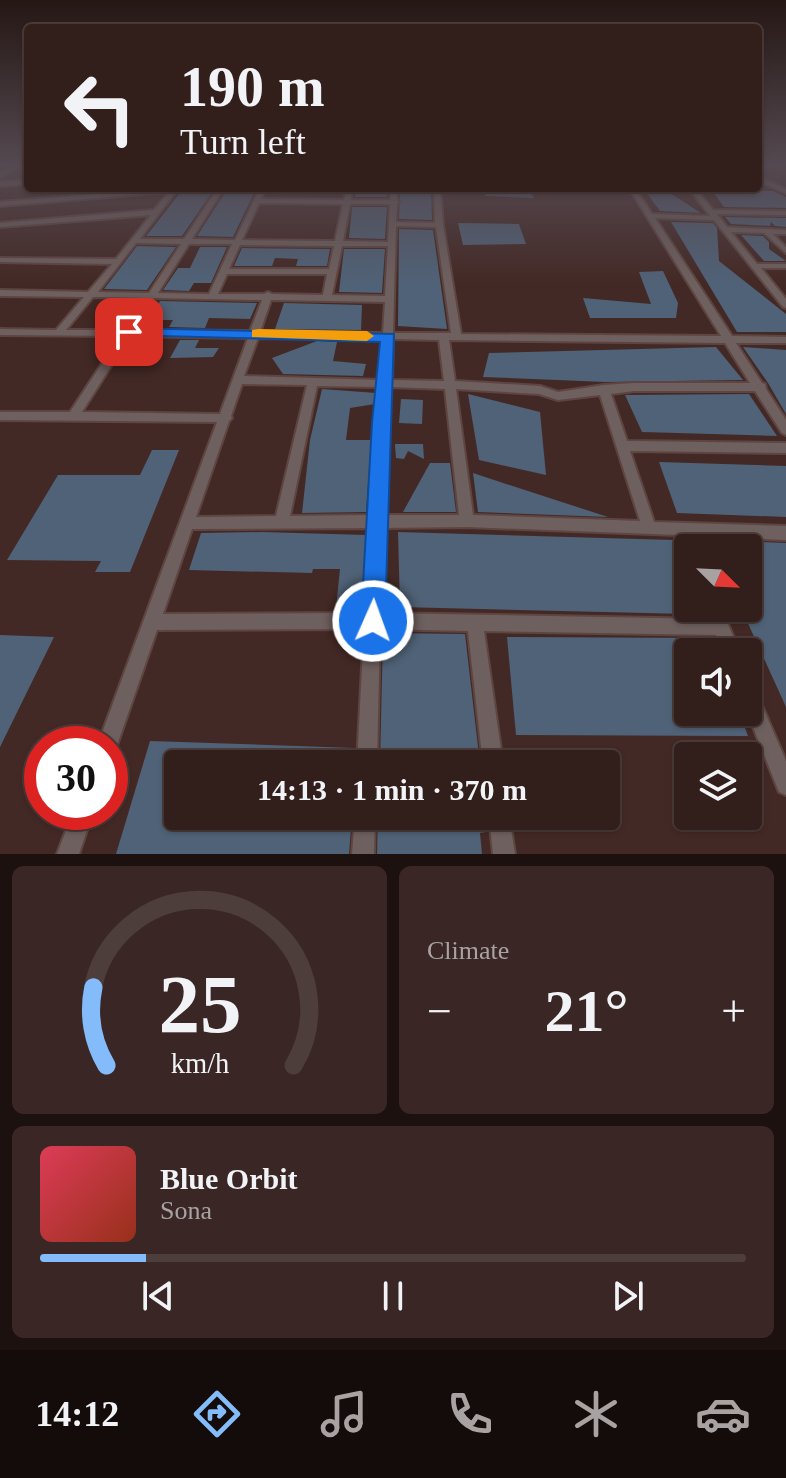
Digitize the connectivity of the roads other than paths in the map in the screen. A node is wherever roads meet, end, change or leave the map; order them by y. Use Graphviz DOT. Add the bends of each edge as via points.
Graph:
graph roads {
  1 [pos="163,205"];
  2 [pos="209,205"];
  3 [pos="255,205"];
  4 [pos="347,205"];
  5 [pos="396,205"];
  6 [pos="438,205"];
  7 [pos="643,205"];
  8 [pos="706,205"];
  9 [pos="158,212"];
  10 [pos="786,213"];
  11 [pos="714,215"];
  12 [pos="650,216"];
  13 [pos="395,224"];
  14 [pos="0,225"];
  15 [pos="439,225"];
  16 [pos="725,229"];
  17 [pos="766,231"];
  18 [pos="786,232"];
  19 [pos="135,241"];
  20 [pos="184,241"];
  21 [pos="238,242"];
  22 [pos="337,243"];
  23 [pos="391,244"];
  24 [pos="786,251"];
  25 [pos="0,260"];
  26 [pos="118,262"];
  27 [pos="755,266"];
  28 [pos="786,266"];
  29 [pos="224,271"];
  30 [pos="332,272"];
  31 [pos="773,288"];
  32 [pos="786,289"];
  33 [pos="0,293"];
  34 [pos="91,294"];
  35 [pos="213,294"];
  36 [pos="152,295"];
  37 [pos="268,295"];
  38 [pos="327,297"];
  39 [pos="390,299"];
  40 [pos="786,305"];
  41 [pos="0,332"];
  42 [pos="129,332"];
  43 [pos="58,333"];
  44 [pos="256,333"];
  45 [pos="388,337"];
  46 [pos="444,337"];
  47 [pos="457,338"];
  48 [pos="730,340"];
  49 [pos="786,340"];
  50 [pos="239,380"];
  51 [pos="313,381"];
  52 [pos="386,383"];
  53 [pos="450,385"];
  54 [pos="761,387"];
  55 [pos="604,389"];
  56 [pos="0,416"];
  57 [pos="73,417"];
  58 [pos="226,418"];
  59 [pos="786,430"];
  60 [pos="623,446"];
  61 [pos="786,448"];
  62 [pos="376,520"];
  63 [pos="282,521"];
  64 [pos="467,521"];
  65 [pos="188,523"];
  66 [pos="649,527"];
  67 [pos="682,528"];
  68 [pos="786,533"];
  69 [pos="684,534"];
  70 [pos="373,621"];
  71 [pos="152,622"];
  72 [pos="719,622"];
  73 [pos="475,623"];
  74 [pos="721,627"];
  75 [pos="725,638"];
  76 [pos="114,726"];
  77 [pos="762,726"];
  78 [pos="368,750"];
  79 [pos="491,750"];
  80 [pos="786,785"];
  81 [pos="77,830"];
  82 [pos="364,830"];
  83 [pos="501,830"];
  84 [pos="68,854"];
  85 [pos="363,854"];
  86 [pos="504,854"];
  1 -- 9 [label="street"];
  2 -- 20 [label="street"];
  3 -- 21 [label="street"];
  4 -- 22 [label="street"];
  5 -- 13 [label="street"];
  6 -- 15 [label="street"];
  7 -- 12 [label="street"];
  8 -- 11 [label="street"];
  9 -- 14 [label="street"];
  9 -- 19 [label="street"];
  10 -- 11 [label="street"];
  11 -- 12 [label="street"];
  11 -- 16 [label="street"];
  12 -- 48 [label="street"];
  13 -- 15 [label="street"];
  13 -- 23 [label="street"];
  15 -- 47 [label="street"];
  16 -- 17 [label="street"];
  16 -- 27 [label="street"];
  17 -- 18 [label="street"];
  17 -- 24 [label="street"];
  19 -- 20 [label="street"];
  19 -- 26 [label="street"];
  20 -- 21 [label="street"];
  20 -- 36 [label="street"];
  21 -- 22 [label="street"];
  21 -- 29 [label="street"];
  22 -- 23 [label="street"];
  22 -- 30 [label="street"];
  23 -- 39 [label="street"];
  25 -- 26 [label="street"];
  26 -- 34 [label="street"];
  27 -- 28 [label="street"];
  27 -- 31 [label="street"];
  29 -- 30 [label="street"];
  29 -- 35 [label="street"];
  30 -- 38 [label="street"];
  31 -- 32 [label="street"];
  31 -- 40 [label="street"];
  33 -- 34 [label="street"];
  34 -- 36 [label="street"];
  34 -- 43 [label="street"];
  35 -- 36 [label="street"];
  35 -- 37 [label="street"];
  36 -- 42 [label="street"];
  37 -- 38 [label="street"];
  37 -- 44 [label="street"];
  38 -- 39 [label="street"];
  39 -- 45 [label="street"];
  41 -- 43 [label="street"];
  42 -- 43 [label="street"];
  42 -- 44 [label="street"];
  42 -- 57 [label="street"];
  44 -- 45 [label="street"];
  44 -- 50 [label="street"];
  45 -- 46 [label="street"];
  45 -- 52 [label="street"];
  46 -- 47 [label="street"];
  46 -- 53 [label="street"];
  47 -- 48 [label="street"];
  48 -- 49 [label="street"];
  48 -- 54 [label="street"];
  50 -- 51 [label="street"];
  50 -- 58 [label="street"];
  51 -- 52 [label="street"];
  51 -- 63 [label="street"];
  52 -- 53 [label="street"];
  52 -- 62 [label="street"];
  53 -- 55 [label="street" via="540,390 558,396"];
  53 -- 64 [label="street"];
  54 -- 55 [label="street"];
  54 -- 59 [label="street"];
  55 -- 60 [label="street"];
  56 -- 57 [label="street"];
  57 -- 58 [label="street"];
  58 -- 65 [label="street"];
  60 -- 61 [label="street"];
  60 -- 66 [label="street"];
  62 -- 63 [label="street"];
  62 -- 64 [label="street"];
  62 -- 70 [label="street"];
  63 -- 65 [label="street"];
  64 -- 66 [label="street"];
  65 -- 71 [label="street"];
  66 -- 67 [label="street"];
  67 -- 68 [label="street"];
  67 -- 69 [label="street"];
  70 -- 71 [label="street"];
  70 -- 73 [label="street"];
  70 -- 78 [label="street"];
  71 -- 76 [label="street"];
  72 -- 74 [label="street"];
  73 -- 74 [label="street"];
  73 -- 79 [label="street"];
  74 -- 75 [label="street"];
  77 -- 80 [label="street"];
  81 -- 84 [label="street"];
  82 -- 85 [label="street"];
  83 -- 86 [label="street"];
}
